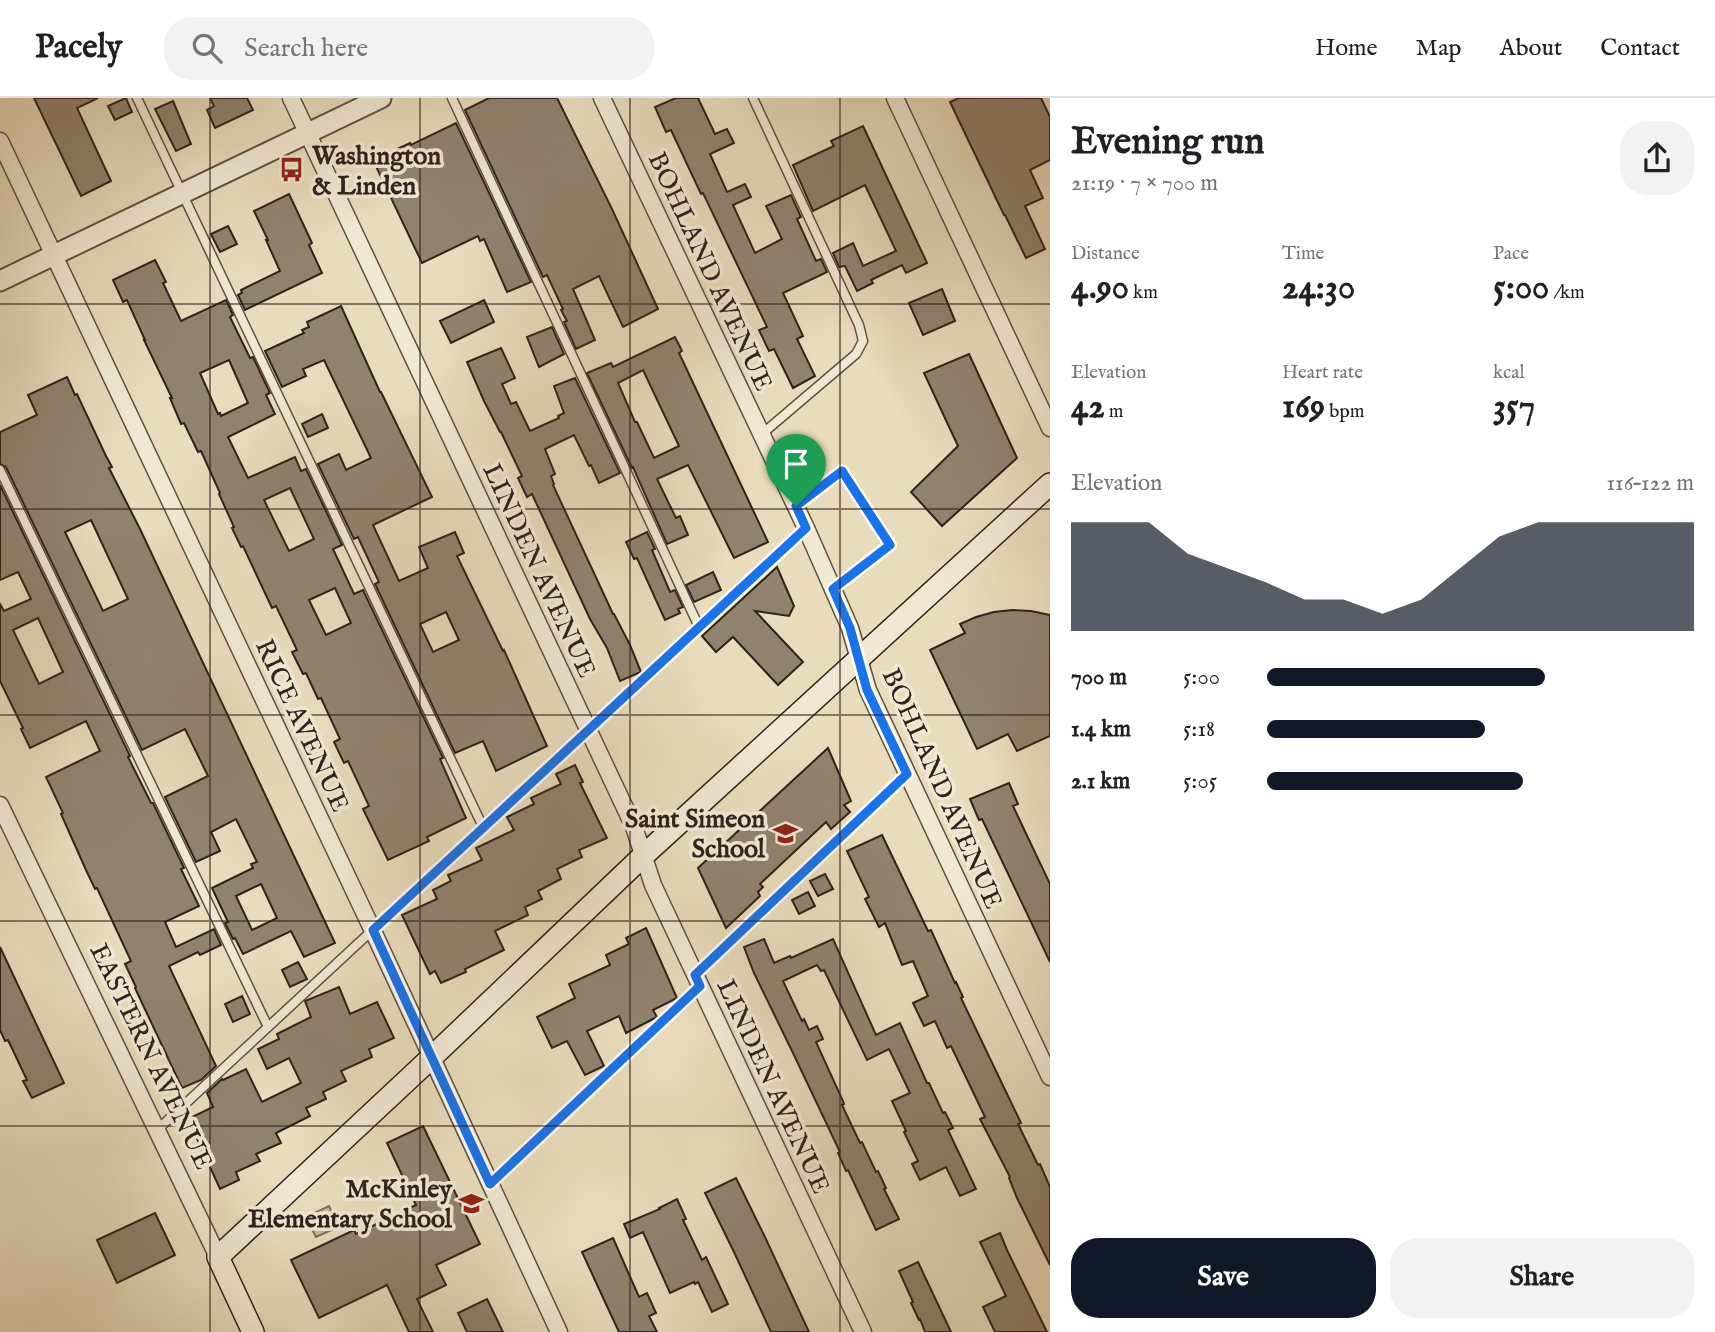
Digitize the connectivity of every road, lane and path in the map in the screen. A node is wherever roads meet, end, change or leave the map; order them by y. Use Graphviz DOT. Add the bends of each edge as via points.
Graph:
graph roads {
  1 [pos="137,98"];
  2 [pos="290,98"];
  3 [pos="381,98"];
  4 [pos="453,98"];
  5 [pos="602,98"];
  6 [pos="752,98"];
  7 [pos="895,98"];
  8 [pos="307,133"];
  9 [pos="0,141"];
  10 [pos="182,194"];
  11 [pos="54,255"];
  12 [pos="0,281"];
  13 [pos="1050,428"];
  14 [pos="761,434"];
  15 [pos="0,470"];
  16 [pos="1050,484"];
  17 [pos="796,506"];
  18 [pos="806,528"];
  19 [pos="833,589"];
  20 [pos="699,627"];
  21 [pos="859,660"];
  22 [pos="588,729"];
  23 [pos="907,774"];
  24 [pos="0,805"];
  25 [pos="483,827"];
  26 [pos="643,856"];
  27 [pos="373,930"];
  28 [pos="697,981"];
  29 [pos="268,1027"];
  30 [pos="431,1058"];
  31 [pos="1050,1077"];
  32 [pos="157,1130"];
  33 [pos="490,1184"];
  34 [pos="218,1257"];
  35 [pos="253,1332"];
  36 [pos="559,1332"];
  37 [pos="863,1332"];
  1 -- 10 [label="lane"];
  2 -- 8 [label="street, LINDEN AVENUE"];
  3 -- 8 [label="street"];
  4 -- 20 [label="lane"];
  5 -- 14 [label="street, BOHLAND AVENUE"];
  6 -- 14 [label="lane" via="863,341 856,354"];
  7 -- 13 [label="street"];
  8 -- 10 [label="street"];
  8 -- 22 [label="street, LINDEN AVENUE"];
  9 -- 11 [label="street, RICE AVENUE"];
  10 -- 11 [label="street"];
  10 -- 25 [label="lane"];
  11 -- 12 [label="street"];
  11 -- 27 [label="street, RICE AVENUE"];
  14 -- 17 [label="street, BOHLAND AVENUE"];
  15 -- 29 [label="lane"];
  16 -- 21 [label="main road"];
  17 -- 18 [label="street, BOHLAND AVENUE"];
  17 -- 19 [label="lane" via="842,471 890,545"];
  18 -- 19 [label="street, BOHLAND AVENUE"];
  18 -- 20 [label="lane"];
  19 -- 21 [label="street, BOHLAND AVENUE"];
  20 -- 22 [label="lane"];
  21 -- 23 [label="street, BOHLAND AVENUE" via="867,690"];
  21 -- 26 [label="main road"];
  22 -- 25 [label="lane"];
  22 -- 26 [label="street, LINDEN AVENUE"];
  23 -- 28 [label="lane"];
  23 -- 31 [label="street, BOHLAND AVENUE"];
  24 -- 32 [label="street, EASTERN AVENUE"];
  25 -- 27 [label="lane"];
  26 -- 28 [label="street, LINDEN AVENUE"];
  26 -- 30 [label="main road"];
  27 -- 29 [label="lane"];
  27 -- 30 [label="street, RICE AVENUE"];
  28 -- 33 [label="lane"];
  28 -- 37 [label="street, LINDEN AVENUE"];
  29 -- 32 [label="lane"];
  30 -- 33 [label="street, RICE AVENUE"];
  30 -- 34 [label="main road"];
  32 -- 34 [label="street, EASTERN AVENUE"];
  33 -- 36 [label="street, RICE AVENUE"];
  34 -- 35 [label="main road, EASTERN AVENUE"];
}
